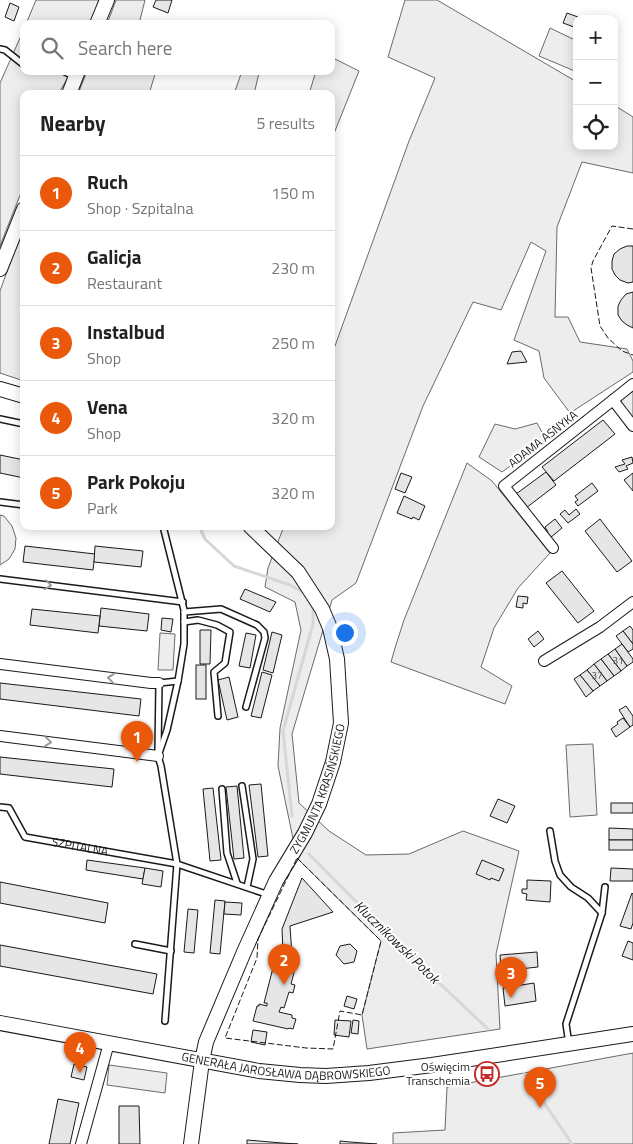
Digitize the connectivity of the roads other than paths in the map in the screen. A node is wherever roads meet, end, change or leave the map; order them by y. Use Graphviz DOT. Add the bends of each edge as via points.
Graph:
graph roads {
  1 [pos="107,0"];
  2 [pos="99,20"];
  3 [pos="0,49"];
  4 [pos="20,61"];
  5 [pos="77,75"];
  6 [pos="71,90"];
  7 [pos="20,219"];
  8 [pos="0,269"];
  9 [pos="633,384"];
  10 [pos="0,389"];
  11 [pos="20,395"];
  12 [pos="613,400"];
  13 [pos="0,419"];
  14 [pos="20,423"];
  15 [pos="633,426"];
  16 [pos="0,502"];
  17 [pos="20,504"];
  18 [pos="164,530"];
  19 [pos="254,530"];
  20 [pos="553,548"];
  21 [pos="0,578"];
  22 [pos="183,602"];
  23 [pos="633,602"];
  24 [pos="184,612"];
  25 [pos="184,622"];
  26 [pos="544,661"];
  27 [pos="0,664"];
  28 [pos="178,681"];
  29 [pos="159,683"];
  30 [pos="246,708"];
  31 [pos="218,716"];
  32 [pos="0,736"];
  33 [pos="158,756"];
  34 [pos="242,786"];
  35 [pos="222,788"];
  36 [pos="0,807"];
  37 [pos="550,832"];
  38 [pos="177,864"];
  39 [pos="236,883"];
  40 [pos="605,886"];
  41 [pos="247,887"];
  42 [pos="270,895"];
  43 [pos="602,913"];
  44 [pos="135,944"];
  45 [pos="171,951"];
  46 [pos="165,1021"];
  47 [pos="0,1023"];
  48 [pos="633,1034"];
  49 [pos="109,1043"];
  50 [pos="569,1044"];
  51 [pos="202,1061"];
  52 [pos="81,1144"];
  53 [pos="191,1144"];
  1 -- 2 [label="street"];
  3 -- 4 [label="lane"];
  5 -- 6 [label="street"];
  7 -- 8 [label="street"];
  9 -- 12 [label="street"];
  10 -- 11 [label="street"];
  12 -- 15 [label="street"];
  12 -- 20 [label="street, ADAMA ASNYKA" via="504,486"];
  13 -- 14 [label="lane"];
  16 -- 17 [label="lane"];
  18 -- 22 [label="lane"];
  19 -- 42 [label="street, ZYGMUNTA KRASIŃSKIEGO" via="298,572 322,609 337,660 340,723 333,762 319,804"];
  21 -- 22 [label="lane, one-way"];
  22 -- 24 [label="lane"];
  23 -- 26 [label="street" via="600,627"];
  24 -- 25 [label="lane"];
  24 -- 30 [label="lane" via="221,609 258,625 264,632"];
  25 -- 28 [label="lane"];
  25 -- 31 [label="lane" via="198,620 230,632 225,663 214,672"];
  29 -- 27 [label="street, one-way"];
  28 -- 29 [label="lane"];
  28 -- 33 [label="lane"];
  29 -- 33 [label="lane"];
  32 -- 33 [label="street, one-way"];
  33 -- 38 [label="lane"];
  34 -- 41 [label="lane" via="253,859"];
  35 -- 39 [label="lane" via="227,853"];
  36 -- 38 [label="lane, SZPITALNA" via="9,808 25,838"];
  37 -- 43 [label="lane" via="560,875"];
  38 -- 39 [label="lane"];
  38 -- 45 [label="lane"];
  39 -- 41 [label="lane"];
  40 -- 43 [label="lane"];
  41 -- 42 [label="lane"];
  42 -- 51 [label="street, ZYGMUNTA KRASIŃSKIEGO" via="208,1036"];
  43 -- 50 [label="lane" via="566,1024"];
  44 -- 45 [label="lane"];
  45 -- 46 [label="lane"];
  47 -- 49 [label="street, GENERAŁA JAROSŁAWA DĄBROWSKIEGO"];
  48 -- 50 [label="street, GENERAŁA JAROSŁAWA DĄBROWSKIEGO"];
  49 -- 51 [label="street, GENERAŁA JAROSŁAWA DĄBROWSKIEGO"];
  49 -- 52 [label="street"];
  50 -- 51 [label="street, GENERAŁA JAROSŁAWA DĄBROWSKIEGO" via="399,1070 341,1075 280,1073"];
  51 -- 53 [label="street, ZYGMUNTA KRASIŃSKIEGO"];
}
